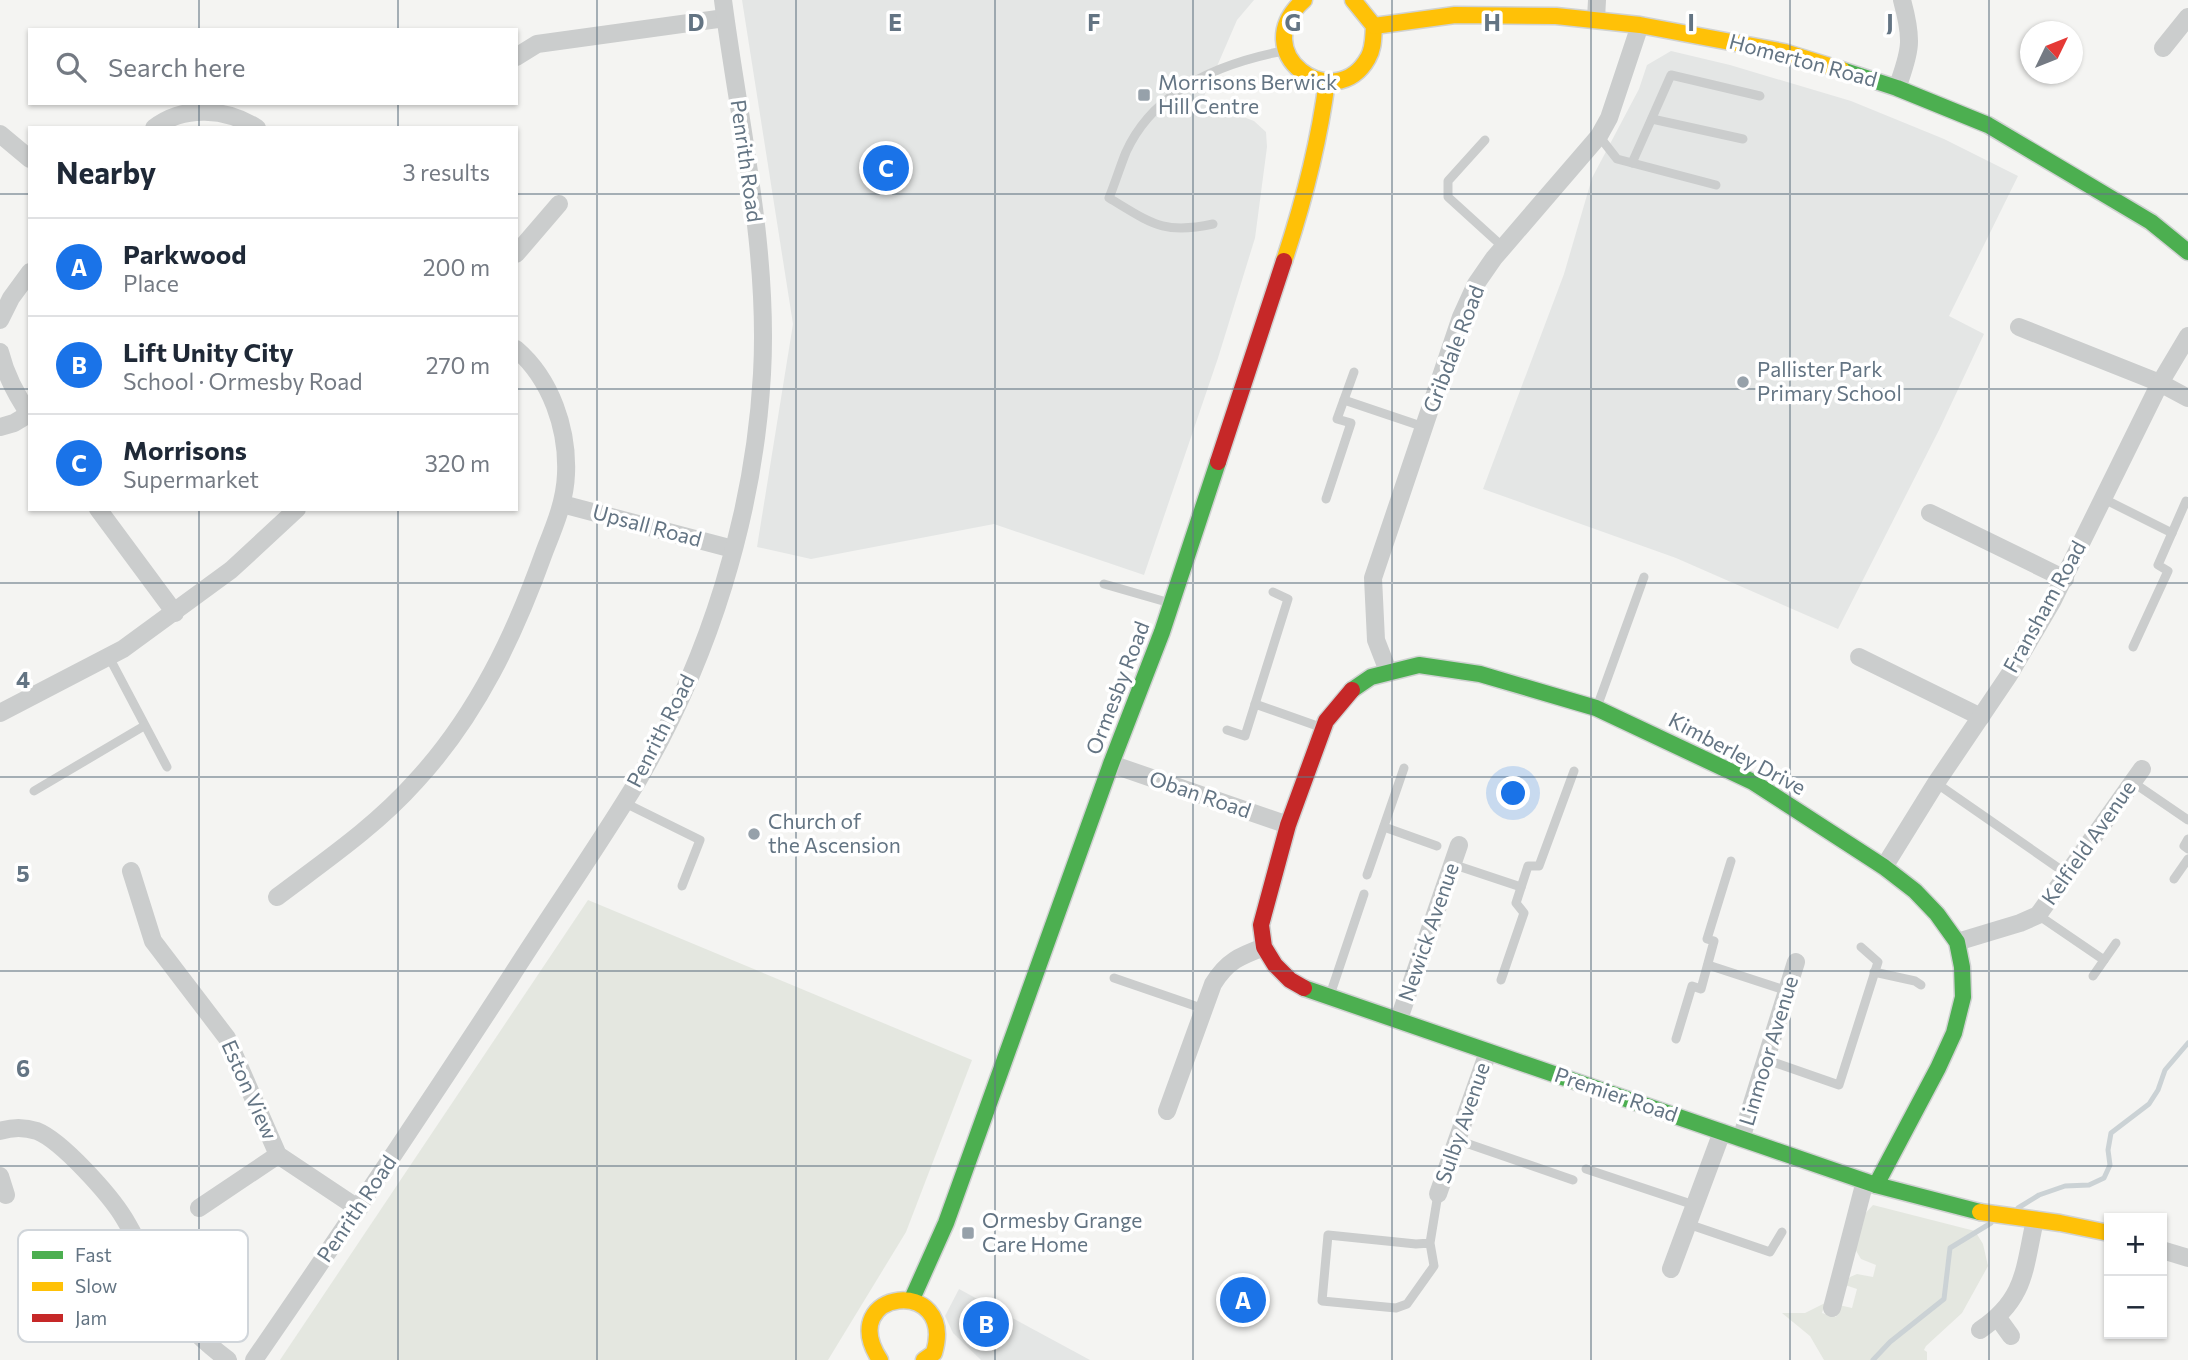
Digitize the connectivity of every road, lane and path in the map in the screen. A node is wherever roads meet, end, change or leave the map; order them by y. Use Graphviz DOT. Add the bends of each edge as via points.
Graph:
graph roads {
  1 [pos="1304,0"];
  2 [pos="1353,0"];
  3 [pos="1597,0"];
  4 [pos="1902,0"];
  5 [pos="724,9"];
  6 [pos="1595,19"];
  7 [pos="1640,24"];
  8 [pos="1374,26"];
  9 [pos="2185,27"];
  10 [pos="2163,47"];
  11 [pos="1285,50"];
  12 [pos="518,56"];
  13 [pos="1327,81"];
  14 [pos="1897,88"];
  15 [pos="1760,96"];
  16 [pos="1652,119"];
  17 [pos="157,126"];
  18 [pos="254,126"];
  19 [pos="0,134"];
  20 [pos="1599,136"];
  21 [pos="1743,139"];
  22 [pos="1485,140"];
  23 [pos="28,157"];
  24 [pos="1632,163"];
  25 [pos="1716,185"];
  26 [pos="559,204"];
  27 [pos="1213,224"];
  28 [pos="1503,247"];
  29 [pos="518,252"];
  30 [pos="2188,252"];
  31 [pos="28,275"];
  32 [pos="0,320"];
  33 [pos="2019,327"];
  34 [pos="2188,336"];
  35 [pos="518,351"];
  36 [pos="0,352"];
  37 [pos="1354,372"];
  38 [pos="2160,383"];
  39 [pos="2188,398"];
  40 [pos="1344,400"];
  41 [pos="28,413"];
  42 [pos="28,415"];
  43 [pos="0,427"];
  44 [pos="1424,427"];
  45 [pos="2102,498"];
  46 [pos="1326,499"];
  47 [pos="2188,502"];
  48 [pos="562,504"];
  49 [pos="99,511"];
  50 [pos="295,511"];
  51 [pos="1930,513"];
  52 [pos="2172,533"];
  53 [pos="733,548"];
  54 [pos="1644,577"];
  55 [pos="2065,579"];
  56 [pos="1104,583"];
  57 [pos="1273,592"];
  58 [pos="1171,604"];
  59 [pos="175,613"];
  60 [pos="2133,647"];
  61 [pos="109,657"];
  62 [pos="1859,657"];
  63 [pos="1388,671"];
  64 [pos="1255,704"];
  65 [pos="1596,708"];
  66 [pos="0,713"];
  67 [pos="1981,717"];
  68 [pos="144,726"];
  69 [pos="1323,728"];
  70 [pos="1227,730"];
  71 [pos="1111,764"];
  72 [pos="167,767"];
  73 [pos="1404,768"];
  74 [pos="1574,771"];
  75 [pos="2137,775"];
  76 [pos="1936,783"];
  77 [pos="34,791"];
  78 [pos="623,802"];
  79 [pos="2188,820"];
  80 [pos="1288,825"];
  81 [pos="1384,827"];
  82 [pos="2188,839"];
  83 [pos="1459,845"];
  84 [pos="1437,846"];
  85 [pos="2188,849"];
  86 [pos="2188,859"];
  87 [pos="1731,861"];
  88 [pos="1452,864"];
  89 [pos="1884,867"];
  90 [pos="131,871"];
  91 [pos="2067,874"];
  92 [pos="1367,875"];
  93 [pos="2174,879"];
  94 [pos="682,886"];
  95 [pos="1521,887"];
  96 [pos="1364,894"];
  97 [pos="277,897"];
  98 [pos="2038,915"];
  99 [pos="1957,942"];
  100 [pos="2116,943"];
  101 [pos="1264,947"];
  102 [pos="1861,947"];
  103 [pos="2104,960"];
  104 [pos="1796,962"];
  105 [pos="1707,965"];
  106 [pos="1874,972"];
  107 [pos="2093,976"];
  108 [pos="1114,978"];
  109 [pos="1501,980"];
  110 [pos="1920,985"];
  111 [pos="1788,991"];
  112 [pos="1329,997"];
  113 [pos="1204,1009"];
  114 [pos="1399,1019"];
  115 [pos="1676,1039"];
  116 [pos="1488,1052"];
  117 [pos="1767,1060"];
  118 [pos="1167,1111"];
  119 [pos="0,1131"];
  120 [pos="1722,1132"];
  121 [pos="1741,1139"];
  122 [pos="1457,1140"];
  123 [pos="278,1156"];
  124 [pos="1586,1169"];
  125 [pos="0,1176"];
  126 [pos="1573,1180"];
  127 [pos="1870,1183"];
  128 [pos="1438,1194"];
  129 [pos="6,1195"];
  130 [pos="1694,1205"];
  131 [pos="199,1208"];
  132 [pos="359,1209"];
  133 [pos="2029,1219"];
  134 [pos="1688,1224"];
  135 [pos="131,1230"];
  136 [pos="1782,1232"];
  137 [pos="2104,1232"];
  138 [pos="1430,1243"];
  139 [pos="2167,1252"];
  140 [pos="2188,1258"];
  141 [pos="1671,1269"];
  142 [pos="912,1299"];
  143 [pos="1832,1308"];
  144 [pos="1998,1318"];
  145 [pos="1980,1330"];
  146 [pos="2011,1336"];
  147 [pos="208,1342"];
  148 [pos="933,1357"];
  149 [pos="228,1360"];
  150 [pos="254,1360"];
  151 [pos="880,1360"];
  1 -- 11 [label="street" via="1287,18"];
  2 -- 8 [label="street"];
  3 -- 6 [label="street"];
  4 -- 14 [label="street, Homerton Road" via="1909,56"];
  5 -- 12 [label="street" via="537,44"];
  5 -- 53 [label="street, Penrith Road" via="754,210 764,322 757,430"];
  6 -- 7 [label="street, Homerton Road"];
  6 -- 8 [label="street, Homerton Road" via="1455,15"];
  7 -- 14 [label="street, Homerton Road" via="1784,52"];
  7 -- 20 [label="street, Gribdale Road"];
  8 -- 13 [label="street" via="1367,60 1353,75"];
  9 -- 10 [label="street"];
  11 -- 13 [label="street" via="1307,77"];
  11 -- 27 [label="lane" via="1234,63 1181,88 1150,117 1127,150 1109,198 1162,227 1176,230"];
  13 -- 58 [label="street, Ormesby Road" via="1321,131 1304,201"];
  14 -- 30 [label="street, Homerton Road" via="2014,139 2151,222"];
  15 -- 16 [label="lane" via="1671,75"];
  16 -- 21 [label="lane"];
  16 -- 24 [label="lane"];
  17 -- 18 [label="street" via="177,116 209,111"];
  19 -- 23 [label="street"];
  20 -- 24 [label="lane" via="1617,159"];
  20 -- 28 [label="street, Gribdale Road"];
  22 -- 28 [label="lane" via="1448,181 1448,197"];
  24 -- 25 [label="lane"];
  26 -- 29 [label="street"];
  28 -- 44 [label="street, Gribdale Road" via="1476,285 1461,317"];
  31 -- 32 [label="street"];
  33 -- 38 [label="street"];
  34 -- 38 [label="street, Fransham Road"];
  35 -- 48 [label="street" via="557,409 566,474"];
  36 -- 41 [label="street" via="14,392"];
  37 -- 40 [label="lane"];
  38 -- 39 [label="street"];
  38 -- 45 [label="street, Fransham Road"];
  40 -- 44 [label="lane"];
  40 -- 46 [label="lane" via="1338,419 1350,423"];
  42 -- 43 [label="street"];
  44 -- 63 [label="street, Gribdale Road" via="1373,578 1376,640"];
  45 -- 52 [label="lane"];
  45 -- 55 [label="street, Fransham Road"];
  47 -- 52 [label="lane"];
  48 -- 53 [label="street, Upsall Road"];
  48 -- 97 [label="street" via="524,611 487,684 451,737 417,781 372,826"];
  49 -- 59 [label="street"];
  50 -- 59 [label="street" via="231,570"];
  51 -- 55 [label="street"];
  52 -- 60 [label="lane" via="2158,565 2168,571"];
  53 -- 78 [label="street, Penrith Road" via="694,668"];
  54 -- 65 [label="lane"];
  55 -- 67 [label="street, Fransham Road"];
  56 -- 58 [label="lane"];
  57 -- 64 [label="lane" via="1289,599"];
  58 -- 71 [label="street, Ormesby Road"];
  59 -- 61 [label="street"];
  61 -- 66 [label="street"];
  61 -- 68 [label="lane"];
  62 -- 67 [label="street"];
  63 -- 65 [label="street, Kimberley Drive" via="1419,665 1480,674"];
  63 -- 69 [label="street, Kimberley Drive" via="1349,692"];
  64 -- 69 [label="lane"];
  64 -- 70 [label="lane" via="1245,736"];
  65 -- 89 [label="street, Kimberley Drive" via="1753,782"];
  67 -- 76 [label="street, Fransham Road"];
  68 -- 72 [label="lane"];
  68 -- 77 [label="lane"];
  69 -- 80 [label="street, Kimberley Drive"];
  71 -- 80 [label="street, Oban Road"];
  71 -- 142 [label="street, Ormesby Road" via="946,1223"];
  73 -- 81 [label="lane"];
  74 -- 95 [label="lane" via="1539,866 1528,866"];
  75 -- 79 [label="lane"];
  75 -- 91 [label="street, Kelfield Avenue"];
  76 -- 89 [label="street, Fransham Road"];
  76 -- 91 [label="lane"];
  78 -- 94 [label="lane" via="700,840"];
  78 -- 132 [label="street, Penrith Road"];
  80 -- 101 [label="street" via="1264,908"];
  81 -- 84 [label="lane"];
  81 -- 92 [label="lane"];
  82 -- 85 [label="lane" via="2184,846"];
  83 -- 88 [label="street, Newick Avenue"];
  86 -- 93 [label="lane"];
  87 -- 105 [label="lane" via="1707,939 1714,941"];
  88 -- 95 [label="lane"];
  88 -- 114 [label="street, Newick Avenue"];
  89 -- 99 [label="street, Kimberley Drive" via="1915,891"];
  90 -- 123 [label="street, Eston View" via="153,941 227,1038"];
  91 -- 98 [label="street, Kelfield Avenue"];
  95 -- 109 [label="lane" via="1516,903 1524,913"];
  96 -- 112 [label="lane"];
  98 -- 99 [label="street, Kelfield Avenue"];
  98 -- 103 [label="lane"];
  99 -- 127 [label="street, Kimberley Drive" via="1963,998 1954,1033"];
  100 -- 103 [label="lane"];
  101 -- 112 [label="street, Premier Road" via="1290,980"];
  101 -- 113 [label="street" via="1222,969"];
  102 -- 106 [label="lane" via="1878,962"];
  103 -- 107 [label="lane"];
  104 -- 111 [label="street, Linmoor Avenue"];
  105 -- 111 [label="lane"];
  105 -- 115 [label="lane" via="1701,989 1692,986"];
  106 -- 110 [label="lane"];
  106 -- 117 [label="lane" via="1839,1084"];
  108 -- 113 [label="lane"];
  111 -- 117 [label="street, Linmoor Avenue"];
  112 -- 114 [label="street, Premier Road"];
  113 -- 118 [label="street"];
  114 -- 116 [label="street, Premier Road"];
  116 -- 120 [label="street, Premier Road"];
  116 -- 122 [label="street, Sulby Avenue"];
  117 -- 121 [label="street, Linmoor Avenue"];
  119 -- 135 [label="street" via="25,1128 39,1132 70,1156"];
  120 -- 121 [label="street, Premier Road"];
  120 -- 130 [label="street"];
  121 -- 127 [label="street, Premier Road"];
  122 -- 126 [label="lane"];
  122 -- 128 [label="street, Sulby Avenue"];
  123 -- 131 [label="street"];
  123 -- 132 [label="street, Eston View"];
  124 -- 130 [label="lane"];
  125 -- 129 [label="street"];
  127 -- 133 [label="street, Premier Road" via="1980,1212"];
  127 -- 143 [label="street"];
  128 -- 138 [label="lane"];
  130 -- 134 [label="street"];
  132 -- 150 [label="street, Penrith Road"];
  133 -- 137 [label="street, Premier Road"];
  133 -- 144 [label="street" via="2021,1288"];
  134 -- 136 [label="lane" via="1770,1252"];
  134 -- 141 [label="street"];
  138 -- 138 [label="lane" via="1434,1266 1407,1304 1396,1308 1322,1301 1328,1235"];
  139 -- 140 [label="street"];
  142 -- 148 [label="street" via="925,1307 936,1325"];
  142 -- 151 [label="street" via="885,1304 869,1323 868,1338"];
  144 -- 145 [label="street"];
  144 -- 146 [label="street"];
  147 -- 149 [label="street"];
}
